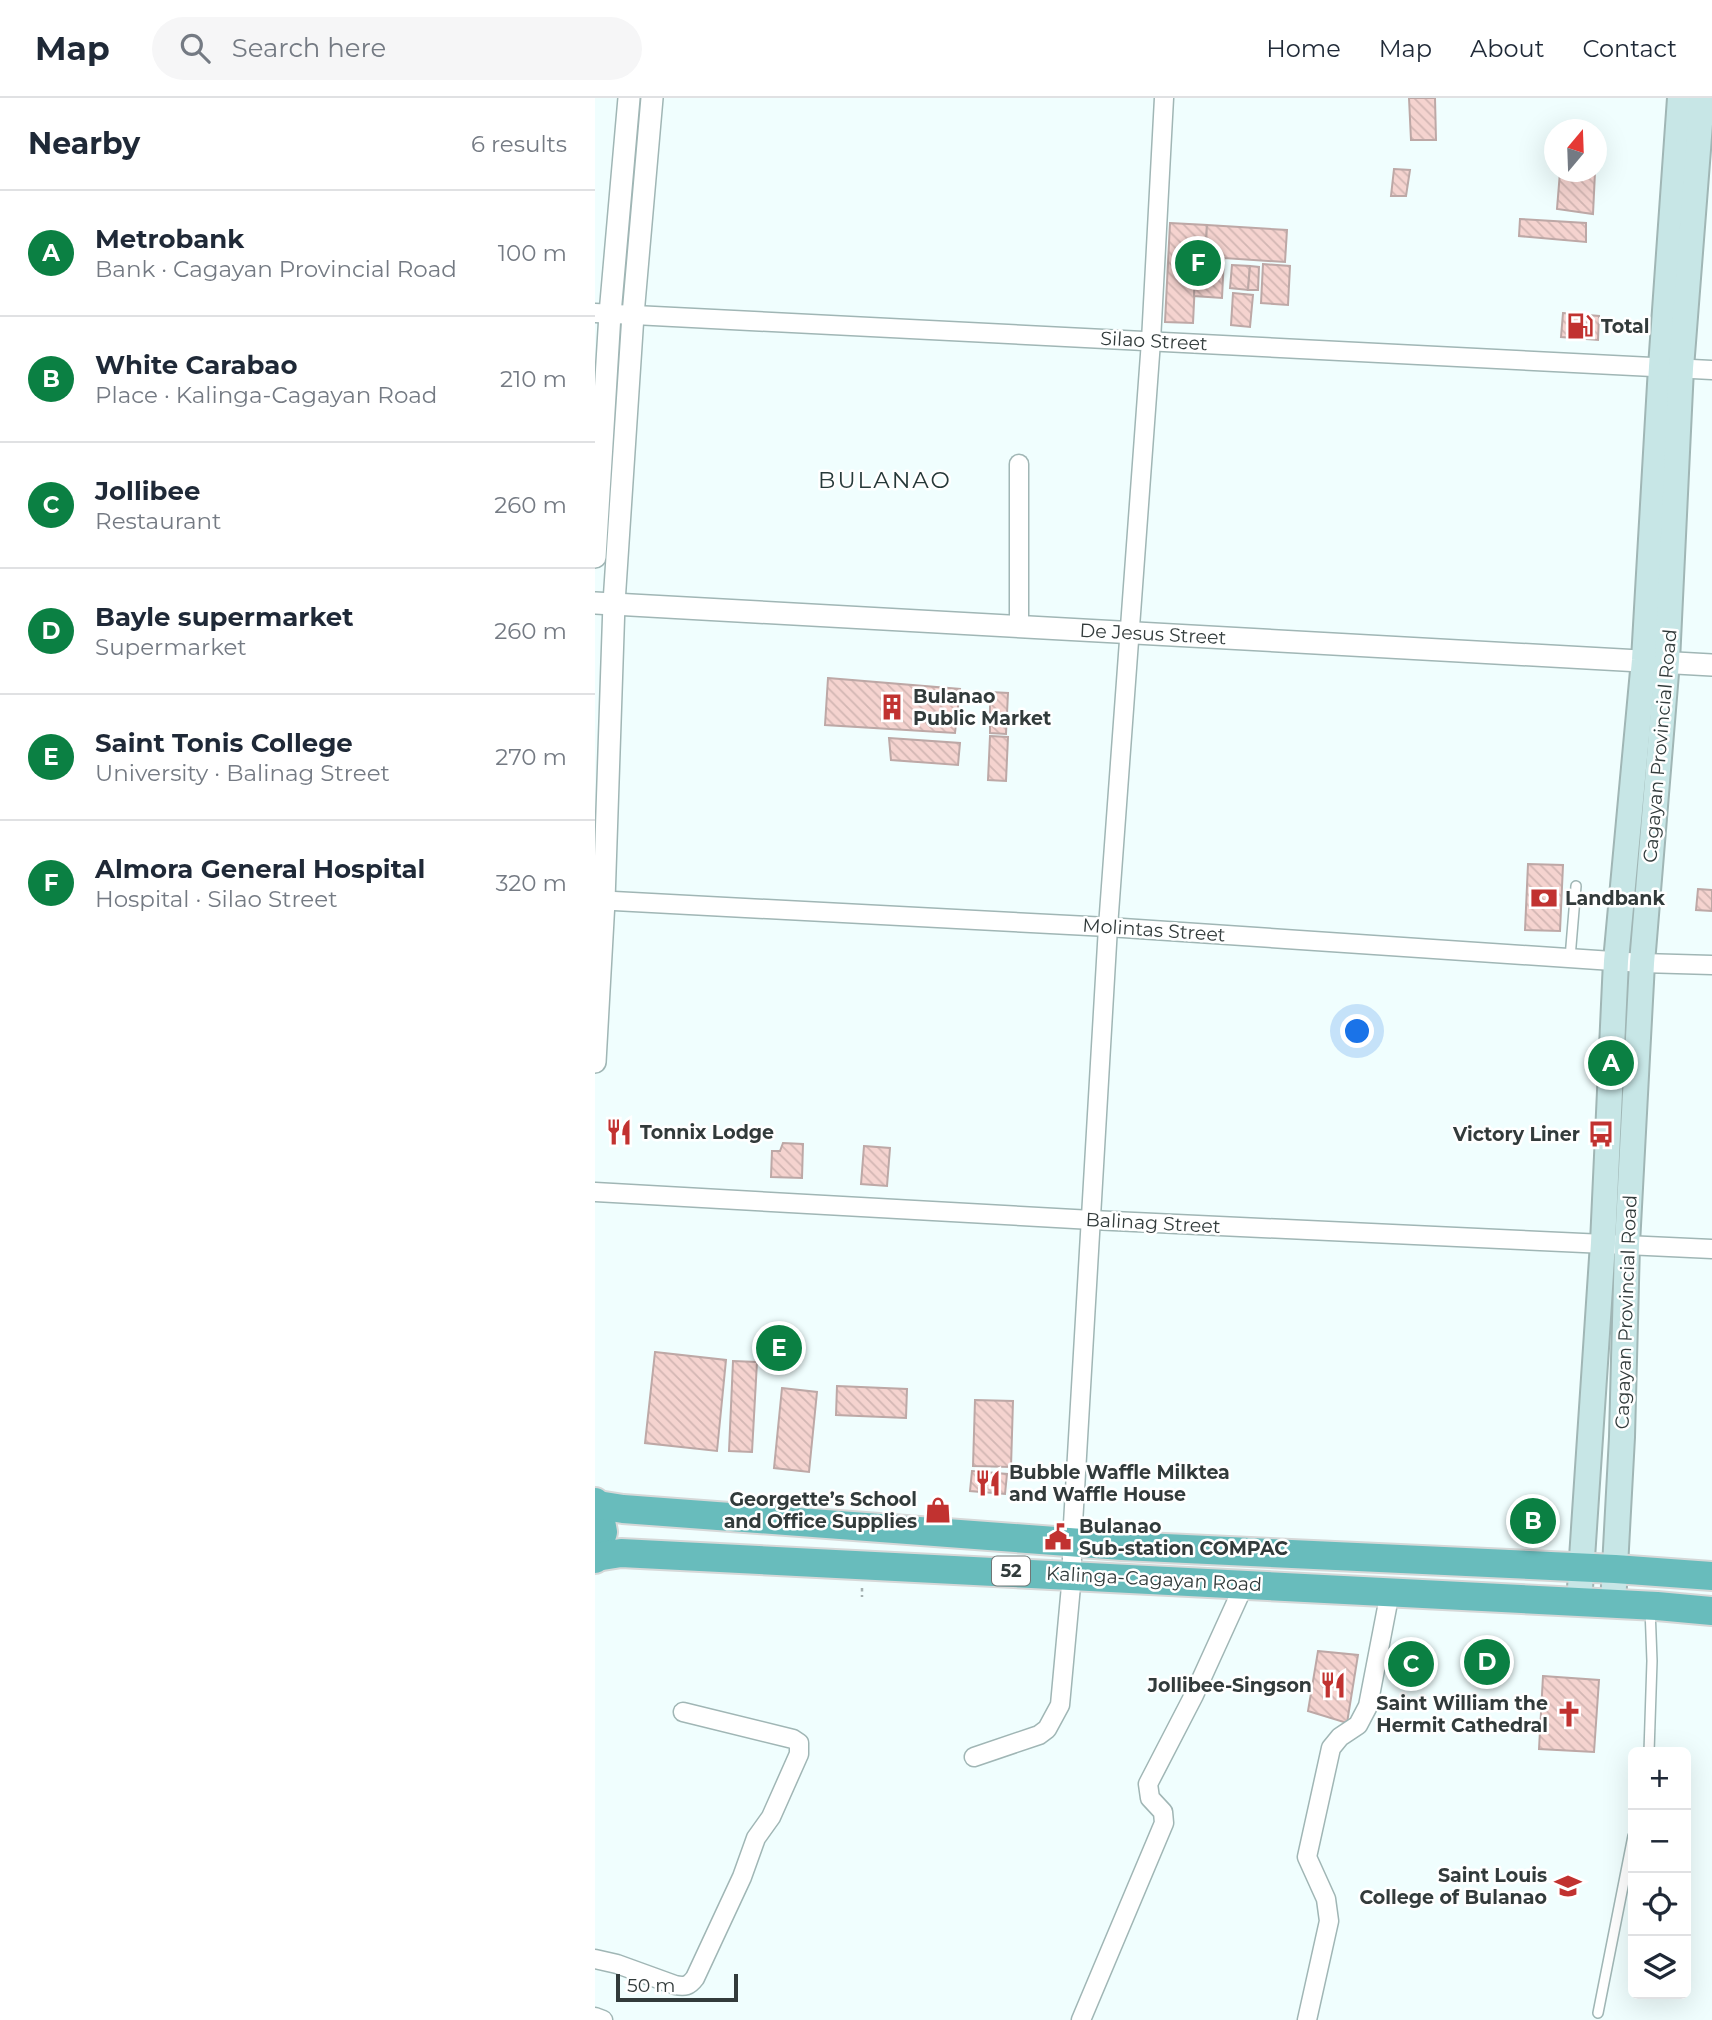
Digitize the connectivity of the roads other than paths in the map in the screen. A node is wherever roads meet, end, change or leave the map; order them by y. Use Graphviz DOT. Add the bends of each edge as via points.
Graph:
graph roads {
  1 [pos="629,98"];
  2 [pos="652,98"];
  3 [pos="1164,98"];
  4 [pos="1680,98"];
  5 [pos="1702,98"];
  6 [pos="602,313"];
  7 [pos="633,315"];
  8 [pos="1151,341"];
  9 [pos="1671,368"];
  10 [pos="1712,370"];
  11 [pos="1020,464"];
  12 [pos="595,556"];
  13 [pos="604,603"];
  14 [pos="1019,625"];
  15 [pos="1130,633"];
  16 [pos="1656,661"];
  17 [pos="1712,665"];
  18 [pos="1576,886"];
  19 [pos="599,900"];
  20 [pos="1108,927"];
  21 [pos="1570,958"];
  22 [pos="1616,961"];
  23 [pos="1642,963"];
  24 [pos="1712,965"];
  25 [pos="595,1062"];
  26 [pos="595,1192"];
  27 [pos="1092,1220"];
  28 [pos="1615,1244"];
  29 [pos="1712,1249"];
  30 [pos="1589,1435"];
  31 [pos="1622,1437"];
  32 [pos="596,1503"];
  33 [pos="1072,1541"];
  34 [pos="596,1558"];
  35 [pos="1580,1568"];
  36 [pos="1615,1569"];
  37 [pos="1072,1574"];
  38 [pos="1712,1576"];
  39 [pos="1245,1583"];
  40 [pos="1390,1592"];
  41 [pos="1579,1603"];
  42 [pos="1613,1604"];
  43 [pos="1650,1606"];
  44 [pos="1712,1611"];
  45 [pos="683,1712"];
  46 [pos="1649,1747"];
  47 [pos="974,1757"];
  48 [pos="1628,1861"];
  49 [pos="595,1959"];
  50 [pos="1598,2013"];
  51 [pos="595,2017"];
  52 [pos="603,2020"];
  53 [pos="1080,2020"];
  54 [pos="1307,2020"];
  1 -- 6 [label="street"];
  2 -- 7 [label="street"];
  3 -- 8 [label="street"];
  4 -- 9 [label="main road, Cagayan Provincial Road"];
  5 -- 9 [label="main road, Cagayan Provincial Road"];
  6 -- 7 [label="street, Silao Street"];
  6 -- 12 [label="street"];
  7 -- 8 [label="street, Silao Street"];
  7 -- 13 [label="street"];
  8 -- 9 [label="street, Silao Street"];
  8 -- 15 [label="street"];
  9 -- 10 [label="street, Silao Street"];
  9 -- 16 [label="main road, Cagayan Provincial Road"];
  11 -- 14 [label="street"];
  13 -- 14 [label="street, De Jesus Street"];
  13 -- 19 [label="street"];
  14 -- 15 [label="street, De Jesus Street"];
  15 -- 16 [label="street, De Jesus Street"];
  15 -- 20 [label="street"];
  16 -- 17 [label="street, De Jesus Street"];
  16 -- 22 [label="main road, Cagayan Provincial Road"];
  16 -- 23 [label="main road, Cagayan Provincial Road"];
  18 -- 21 [label="lane"];
  19 -- 20 [label="street, Molintas Street"];
  19 -- 25 [label="street"];
  20 -- 21 [label="street, Molintas Street"];
  20 -- 27 [label="street"];
  21 -- 22 [label="street, Molintas Street"];
  22 -- 23 [label="street, Molintas Street"];
  22 -- 28 [label="main road, Cagayan Provincial Road"];
  23 -- 24 [label="street, Molintas Street"];
  23 -- 28 [label="main road, Cagayan Provincial Road"];
  26 -- 27 [label="street, Balinag Street"];
  27 -- 28 [label="street, Balinag Street"];
  27 -- 33 [label="street"];
  28 -- 29 [label="street, Balinag Street"];
  28 -- 30 [label="main road, Cagayan Provincial Road"];
  28 -- 31 [label="main road, Cagayan Provincial Road"];
  30 -- 31 [label="main road"];
  30 -- 35 [label="main road, Cagayan Provincial Road"];
  31 -- 36 [label="main road, Cagayan Provincial Road"];
  32 -- 33 [label="highway, Kalinga-Cagayan Road / 52" via="623,1510"];
  32 -- 34 [label="highway, 52" via="603,1532"];
  33 -- 35 [label="highway, Kalinga-Cagayan Road / 52"];
  33 -- 37 [label="street"];
  34 -- 37 [label="highway, Kalinga-Cagayan Road / 52" via="621,1553"];
  35 -- 36 [label="highway, Kalinga-Cagayan Road / 52"];
  35 -- 41 [label="main road, Cagayan Provincial Road"];
  36 -- 38 [label="highway, Kalinga-Cagayan Road / 52"];
  36 -- 42 [label="main road, Cagayan Provincial Road"];
  37 -- 39 [label="highway, Kalinga-Cagayan Road / 52"];
  37 -- 47 [label="street" via="1060,1705 1053,1720 1039,1735"];
  39 -- 40 [label="highway, Kalinga-Cagayan Road / 52"];
  39 -- 53 [label="street" via="1152,1774 1148,1791 1163,1812 1164,1823"];
  40 -- 41 [label="highway, Kalinga-Cagayan Road / 52"];
  40 -- 54 [label="street" via="1368,1706 1358,1724 1331,1748 1307,1857 1326,1899 1329,1920"];
  41 -- 42 [label="highway, Kalinga-Cagayan Road / 52"];
  42 -- 43 [label="highway, Kalinga-Cagayan Road / 52"];
  43 -- 44 [label="highway, Kalinga-Cagayan Road / 52"];
  43 -- 46 [label="lane"];
  45 -- 49 [label="street" via="793,1740 799,1743 799,1754 695,1979 684,1987"];
  48 -- 50 [label="lane"];
  51 -- 52 [label="street"];
}
